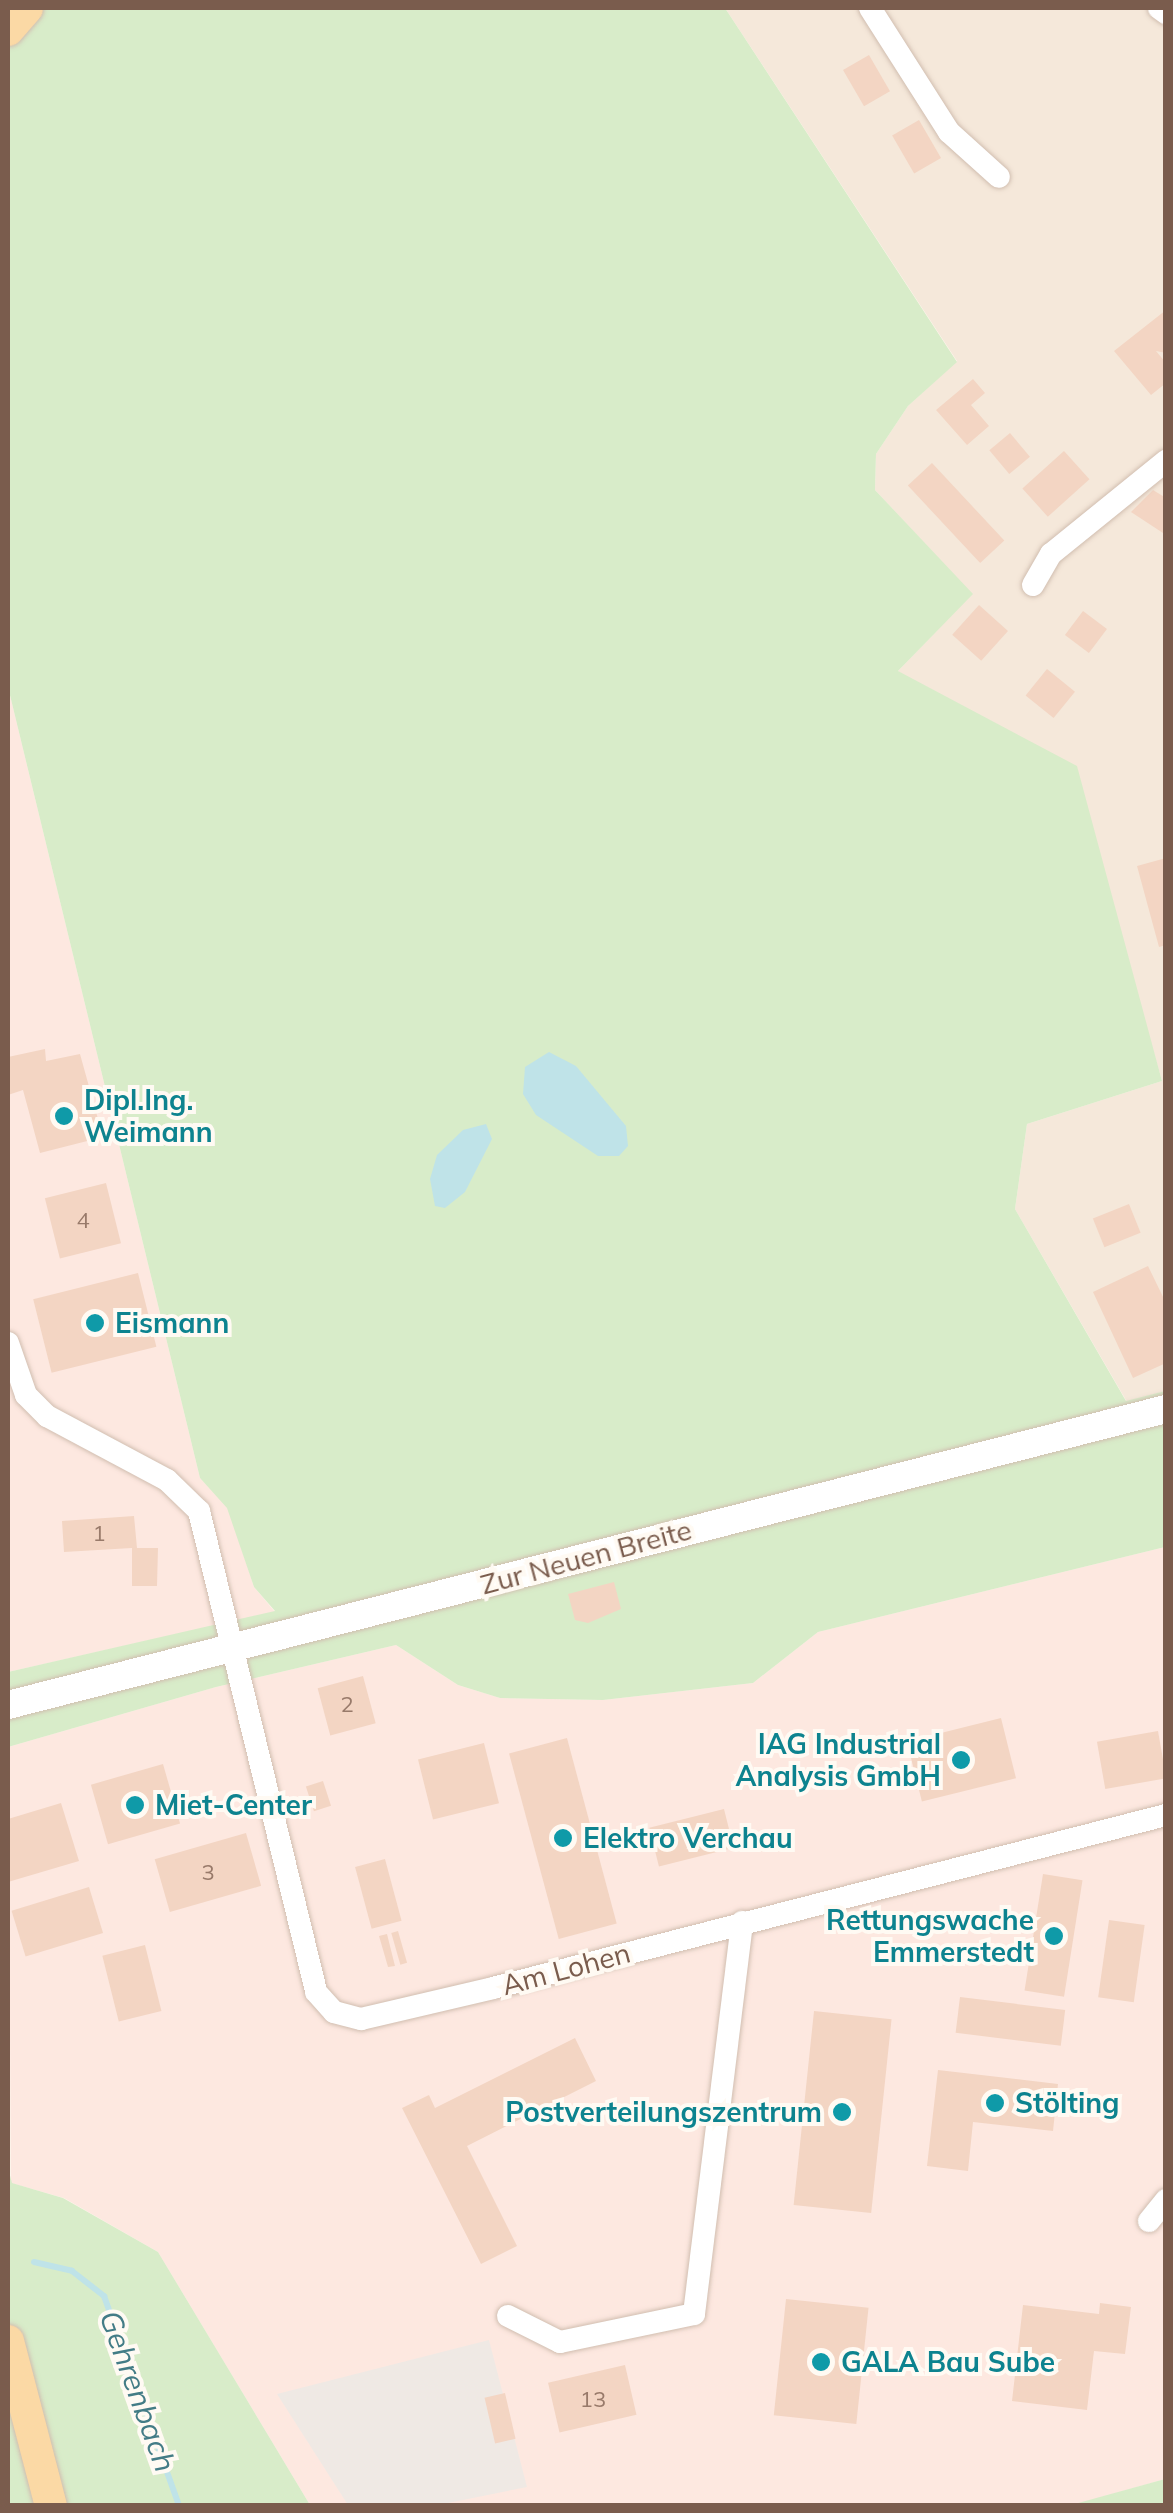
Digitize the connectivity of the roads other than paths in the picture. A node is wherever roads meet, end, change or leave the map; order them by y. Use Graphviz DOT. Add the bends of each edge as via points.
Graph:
graph roads {
  1 [pos="27,8"];
  2 [pos="870,8"];
  3 [pos="1159,8"];
  4 [pos="1166,13"];
  5 [pos="8,30"];
  6 [pos="1000,177"];
  7 [pos="1166,461"];
  8 [pos="1033,585"];
  9 [pos="8,1343"];
  10 [pos="1166,1409"];
  11 [pos="232,1649"];
  12 [pos="8,1705"];
  13 [pos="1166,1816"];
  14 [pos="742,1922"];
  15 [pos="1166,2200"];
  16 [pos="1149,2221"];
  17 [pos="508,2316"];
  18 [pos="8,2341"];
  19 [pos="51,2506"];
  1 -- 5 [label="main road"];
  2 -- 6 [label="street" via="949,132"];
  3 -- 4 [label="street"];
  7 -- 8 [label="street" via="1051,554"];
  9 -- 11 [label="street, Am Lohen" via="26,1395 47,1416 167,1480 199,1511"];
  10 -- 11 [label="street, Zur Neuen Breite"];
  11 -- 12 [label="street, Zur Neuen Breite"];
  11 -- 14 [label="street, Am Lohen" via="316,1992 334,2012 361,2020"];
  13 -- 14 [label="street, Am Lohen"];
  14 -- 17 [label="street" via="694,2314 560,2342"];
  15 -- 16 [label="street"];
  18 -- 19 [label="main road"];
}
